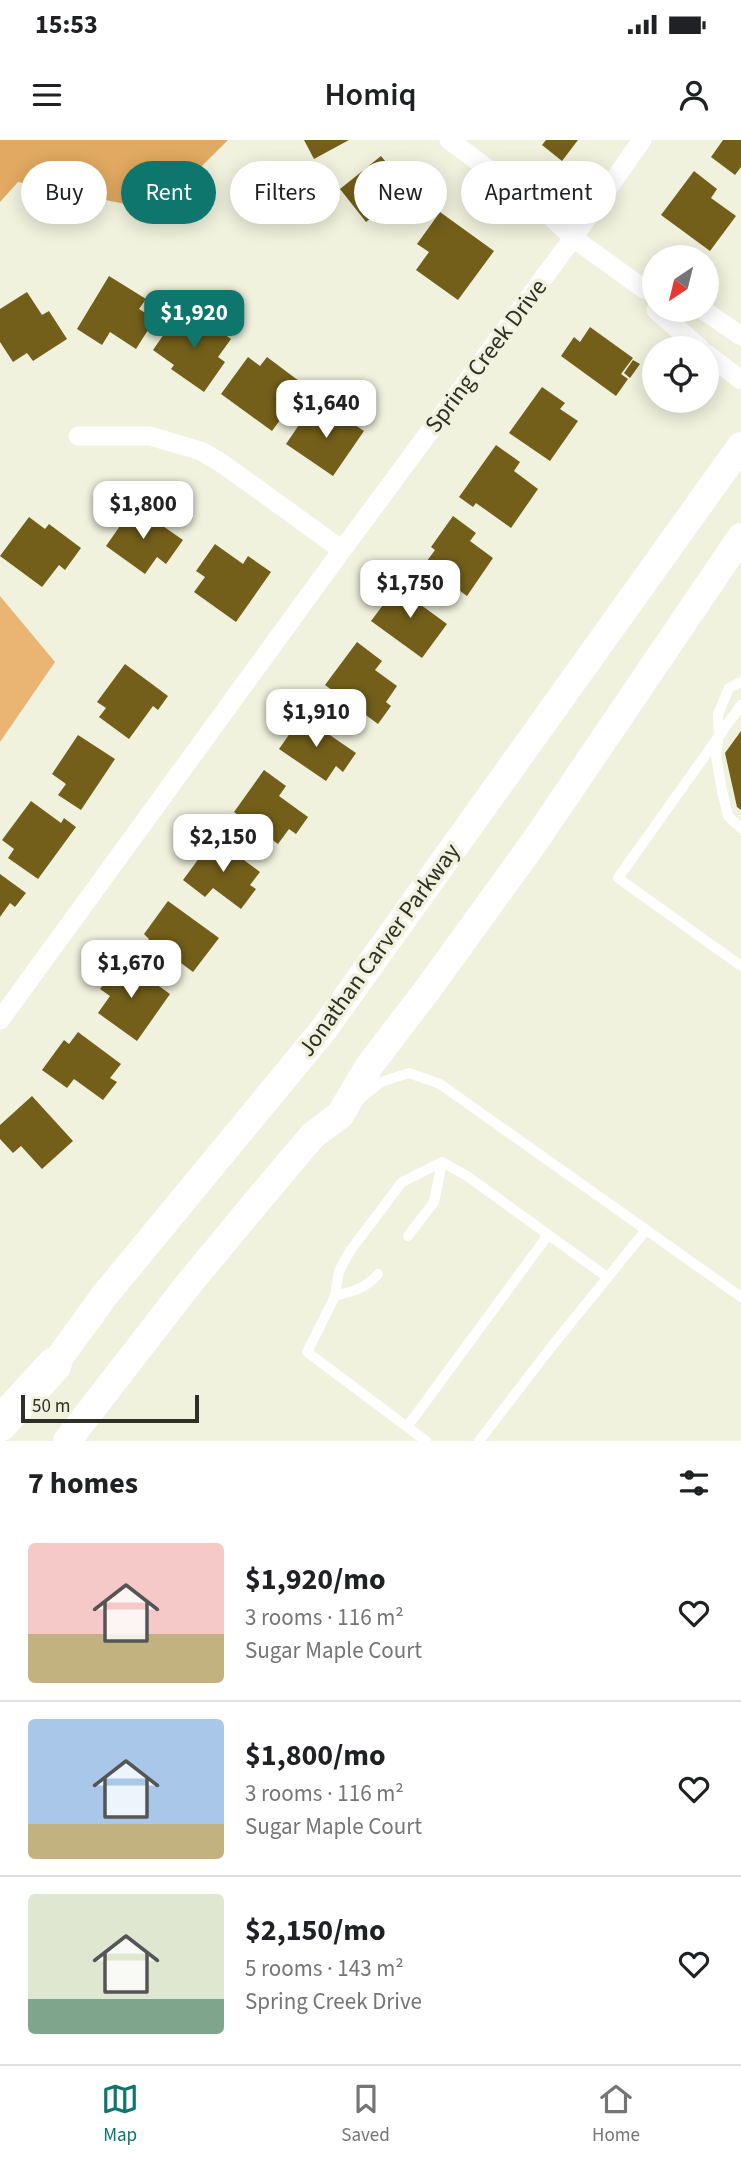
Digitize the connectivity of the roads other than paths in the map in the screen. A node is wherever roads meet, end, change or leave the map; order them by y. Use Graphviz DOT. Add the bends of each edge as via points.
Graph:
graph roads {
  1 [pos="449,140"];
  2 [pos="642,140"];
  3 [pos="573,237"];
  4 [pos="642,284"];
  5 [pos="719,321"];
  6 [pos="670,322"];
  7 [pos="686,336"];
  8 [pos="741,337"];
  9 [pos="719,363"];
  10 [pos="741,380"];
  11 [pos="78,436"];
  12 [pos="741,446"];
  13 [pos="741,537"];
  14 [pos="342,550"];
  15 [pos="741,682"];
  16 [pos="741,706"];
  17 [pos="719,734"];
  18 [pos="741,828"];
  19 [pos="741,966"];
  20 [pos="0,1020"];
  21 [pos="340,1115"];
  22 [pos="442,1162"];
  23 [pos="646,1230"];
  24 [pos="548,1235"];
  25 [pos="408,1236"];
  26 [pos="378,1274"];
  27 [pos="607,1278"];
  28 [pos="335,1296"];
  29 [pos="741,1297"];
  30 [pos="54,1365"];
  31 [pos="0,1424"];
  32 [pos="407,1427"];
  33 [pos="0,1440"];
  34 [pos="67,1441"];
  35 [pos="426,1441"];
  36 [pos="479,1441"];
  1 -- 3 [label="street"];
  2 -- 3 [label="street, Spring Creek Drive"];
  3 -- 4 [label="street"];
  3 -- 14 [label="street, Spring Creek Drive"];
  5 -- 8 [label="street"];
  6 -- 7 [label="street"];
  9 -- 10 [label="street"];
  11 -- 14 [label="street" via="150,436 201,452"];
  12 -- 30 [label="main road, Jonathan Carver Parkway" via="324,1029 104,1296"];
  13 -- 21 [label="main road" via="535,841 369,1066"];
  14 -- 20 [label="street, Spring Creek Drive"];
  15 -- 17 [label="lane" via="729,688 718,714"];
  16 -- 17 [label="lane"];
  17 -- 18 [label="lane" via="716,756 722,792 728,816"];
  17 -- 19 [label="lane" via="618,878"];
  21 -- 23 [label="lane" via="382,1082 409,1073 440,1084"];
  21 -- 34 [label="main road" via="313,1135 259,1199"];
  22 -- 24 [label="lane"];
  22 -- 25 [label="lane" via="434,1202"];
  22 -- 28 [label="lane" via="402,1182 339,1271"];
  23 -- 27 [label="lane"];
  23 -- 29 [label="lane"];
  24 -- 27 [label="lane"];
  24 -- 32 [label="lane"];
  26 -- 28 [label="lane" via="356,1290"];
  27 -- 36 [label="lane"];
  28 -- 32 [label="lane" via="307,1352"];
  30 -- 31 [label="highway"];
  30 -- 33 [label="main road, Jonathan Carver Parkway"];
  32 -- 35 [label="lane"];
}
